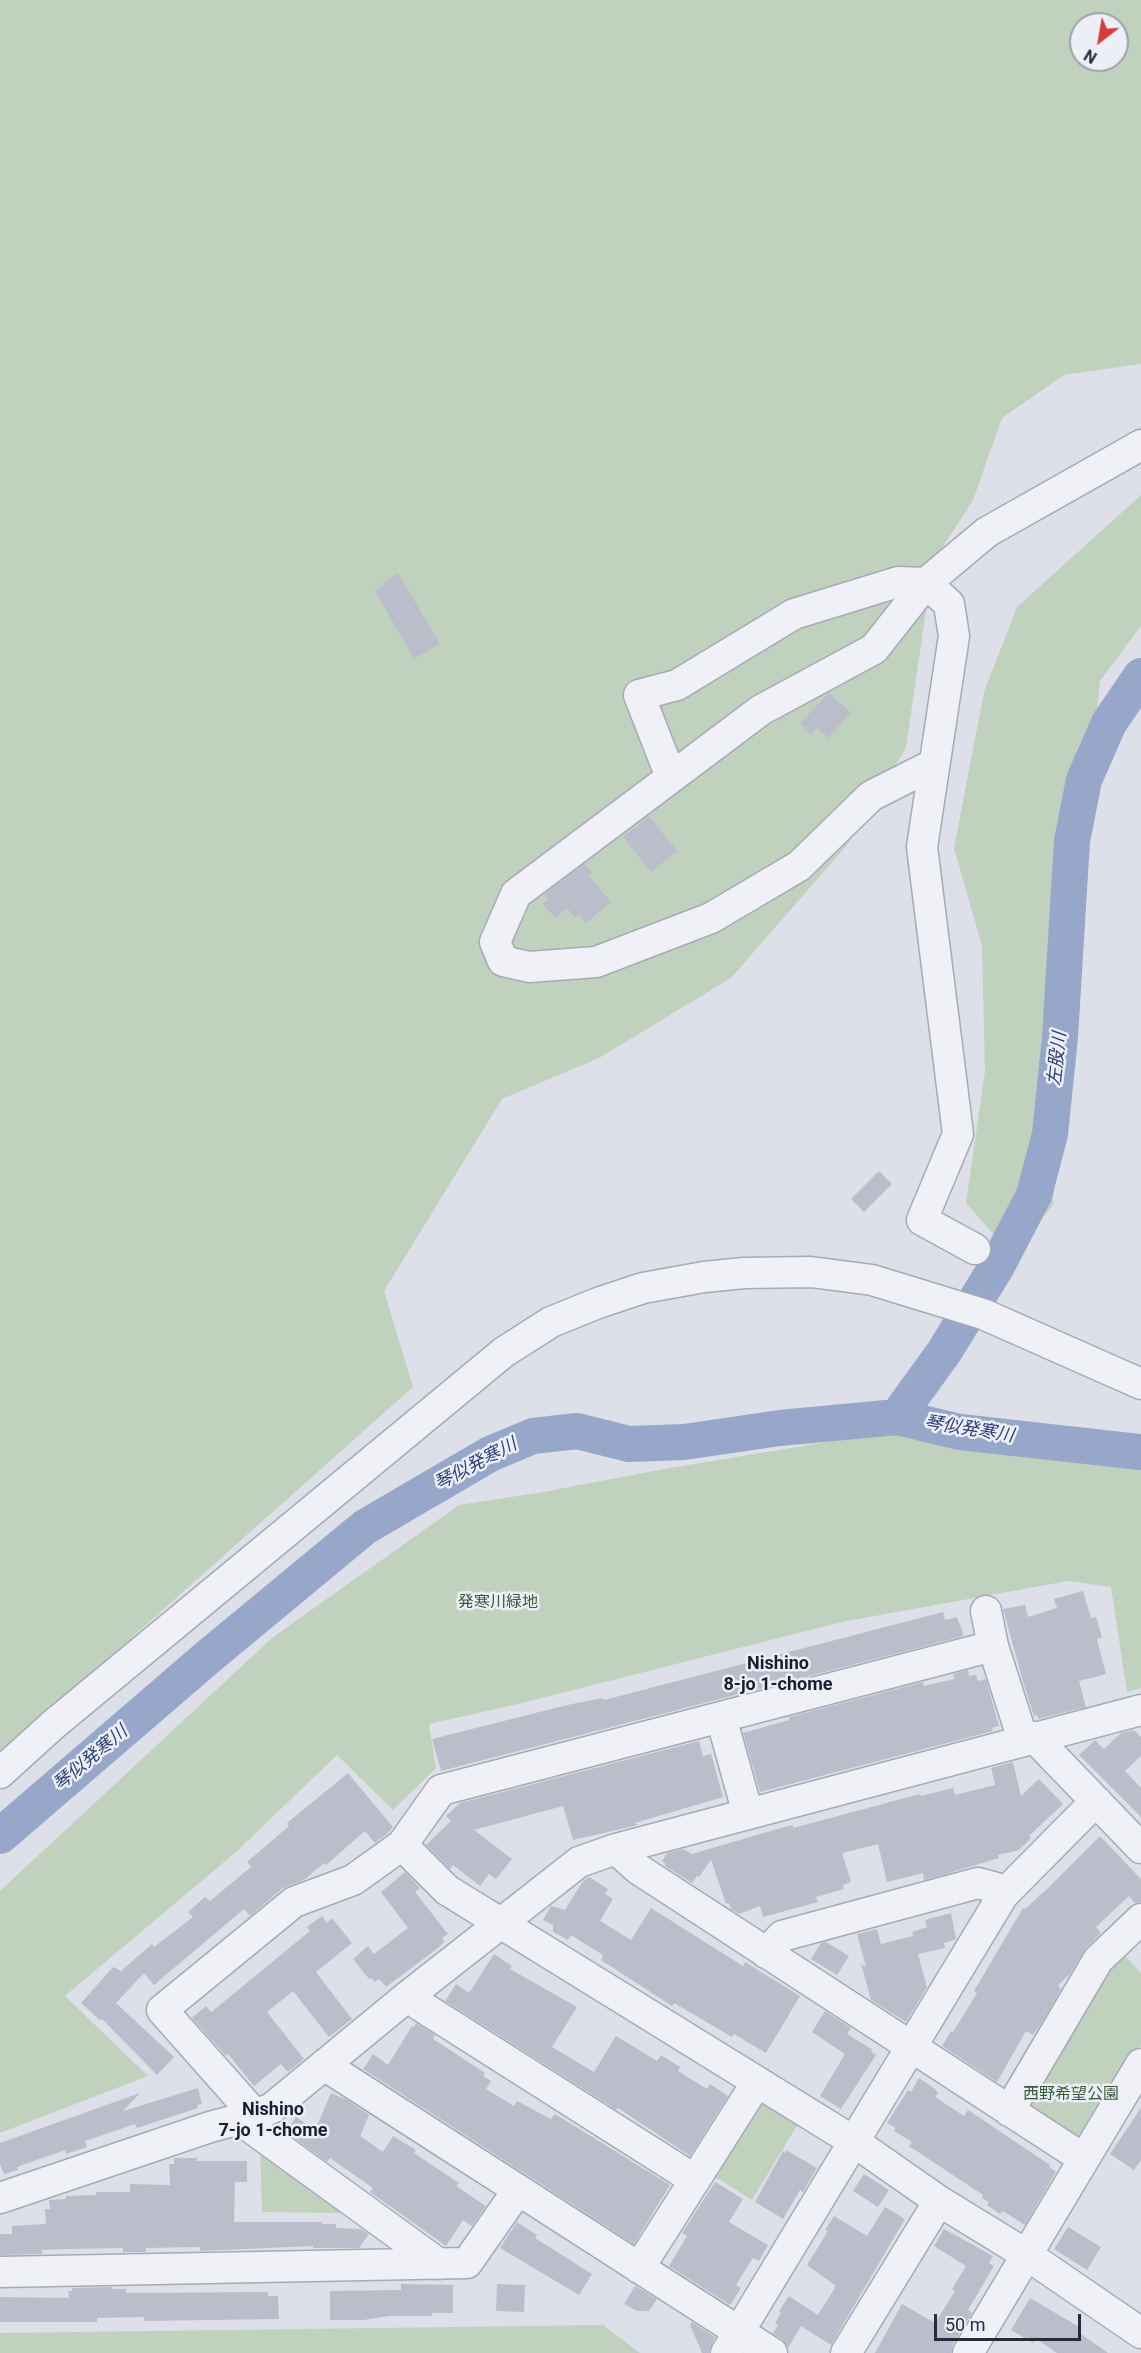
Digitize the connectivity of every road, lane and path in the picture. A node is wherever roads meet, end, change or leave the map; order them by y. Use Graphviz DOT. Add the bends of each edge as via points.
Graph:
graph roads {
  1 [pos="1141,445"];
  2 [pos="926,583"];
  3 [pos="934,764"];
  4 [pos="671,777"];
  5 [pos="975,1249"];
  6 [pos="1141,1384"];
  7 [pos="986,1611"];
  8 [pos="993,1646"];
  9 [pos="1141,1710"];
  10 [pos="721,1717"];
  11 [pos="1028,1738"];
  12 [pos="0,1773"];
  13 [pos="1096,1801"];
  14 [pos="748,1814"];
  15 [pos="402,1845"];
  16 [pos="1141,1848"];
  17 [pos="616,1849"];
  18 [pos="1007,1891"];
  19 [pos="1141,1919"];
  20 [pos="502,1924"];
  21 [pos="766,1953"];
  22 [pos="408,1995"];
  23 [pos="910,2047"];
  24 [pos="1141,2064"];
  25 [pos="324,2065"];
  26 [pos="757,2082"];
  27 [pos="1009,2111"];
  28 [pos="247,2117"];
  29 [pos="853,2141"];
  30 [pos="1084,2159"];
  31 [pos="694,2180"];
  32 [pos="518,2190"];
  33 [pos="0,2198"];
  34 [pos="939,2201"];
  35 [pos="1028,2255"];
  36 [pos="439,2264"];
  37 [pos="639,2268"];
  38 [pos="0,2272"];
  39 [pos="1141,2333"];
  40 [pos="733,2343"];
  41 [pos="772,2353"];
  42 [pos="846,2353"];
  43 [pos="968,2353"];
  1 -- 2 [label="street" via="987,532"];
  2 -- 3 [label="street" via="949,604 954,636"];
  2 -- 4 [label="street" via="874,649 761,710"];
  2 -- 4 [label="street" via="898,582 794,614 677,685 639,695"];
  3 -- 4 [label="street" via="871,796 799,866 711,918 596,962 529,967 503,961 495,942 516,894"];
  3 -- 5 [label="street" via="922,847 958,1134 922,1220"];
  6 -- 12 [label="street" via="983,1314 872,1281 811,1272 744,1273 643,1288 551,1322 504,1352"];
  7 -- 8 [label="street"];
  8 -- 10 [label="street"];
  8 -- 11 [label="street"];
  9 -- 11 [label="street"];
  10 -- 14 [label="street"];
  10 -- 15 [label="street" via="441,1790"];
  11 -- 13 [label="street"];
  11 -- 14 [label="street"];
  13 -- 16 [label="street"];
  13 -- 18 [label="street"];
  14 -- 17 [label="street"];
  15 -- 20 [label="street" via="447,1890"];
  15 -- 28 [label="street" via="353,1880 294,1902 162,2010"];
  17 -- 20 [label="street" via="579,1863"];
  17 -- 21 [label="street" via="638,1869"];
  18 -- 21 [label="street" via="978,1883 782,1936"];
  18 -- 23 [label="street"];
  19 -- 27 [label="street" via="1098,1960"];
  20 -- 22 [label="street"];
  20 -- 26 [label="street"];
  21 -- 23 [label="street"];
  22 -- 25 [label="street"];
  22 -- 31 [label="street"];
  23 -- 27 [label="street"];
  23 -- 29 [label="street"];
  24 -- 30 [label="street"];
  25 -- 28 [label="street" via="272,2108"];
  25 -- 32 [label="street"];
  26 -- 29 [label="street"];
  26 -- 31 [label="street"];
  27 -- 30 [label="street"];
  28 -- 33 [label="street"];
  28 -- 36 [label="street"];
  29 -- 34 [label="street"];
  29 -- 40 [label="street"];
  30 -- 35 [label="street"];
  31 -- 37 [label="street"];
  32 -- 36 [label="street" via="467,2263"];
  32 -- 37 [label="street"];
  34 -- 35 [label="street"];
  34 -- 42 [label="street"];
  35 -- 39 [label="street"];
  35 -- 43 [label="street"];
  36 -- 38 [label="street"];
  37 -- 40 [label="street"];
  40 -- 41 [label="street"];
}
